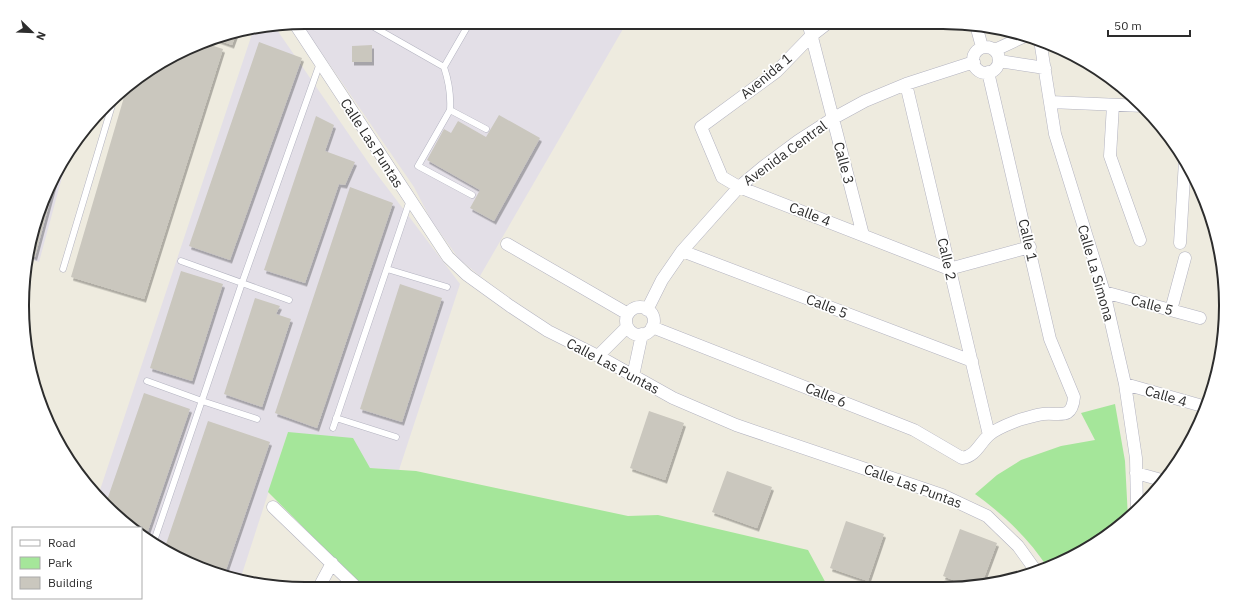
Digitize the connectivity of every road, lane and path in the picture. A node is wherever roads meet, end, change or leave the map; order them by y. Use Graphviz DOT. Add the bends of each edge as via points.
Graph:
graph roads {
  1 [pos="300,29"];
  2 [pos="377,29"];
  3 [pos="466,29"];
  4 [pos="810,29"];
  5 [pos="820,29"];
  6 [pos="978,31"];
  7 [pos="811,36"];
  8 [pos="1019,40"];
  9 [pos="982,47"];
  10 [pos="1041,48"];
  11 [pos="997,56"];
  12 [pos="974,62"];
  13 [pos="320,63"];
  14 [pos="444,67"];
  15 [pos="1045,68"];
  16 [pos="988,72"];
  17 [pos="906,84"];
  18 [pos="1050,102"];
  19 [pos="1113,105"];
  20 [pos="1133,106"];
  21 [pos="111,109"];
  22 [pos="450,110"];
  23 [pos="832,119"];
  24 [pos="701,127"];
  25 [pos="486,129"];
  26 [pos="1184,172"];
  27 [pos="739,187"];
  28 [pos="472,195"];
  29 [pos="410,200"];
  30 [pos="863,235"];
  31 [pos="1140,240"];
  32 [pos="1180,243"];
  33 [pos="507,244"];
  34 [pos="1030,247"];
  35 [pos="682,251"];
  36 [pos="1185,258"];
  37 [pos="181,261"];
  38 [pos="63,269"];
  39 [pos="387,269"];
  40 [pos="949,269"];
  41 [pos="242,283"];
  42 [pos="447,287"];
  43 [pos="1104,292"];
  44 [pos="289,300"];
  45 [pos="647,310"];
  46 [pos="1171,310"];
  47 [pos="628,314"];
  48 [pos="1200,318"];
  49 [pos="627,327"];
  50 [pos="647,331"];
  51 [pos="598,356"];
  52 [pos="972,361"];
  53 [pos="633,376"];
  54 [pos="147,381"];
  55 [pos="1125,384"];
  56 [pos="202,401"];
  57 [pos="1200,405"];
  58 [pos="336,418"];
  59 [pos="257,419"];
  60 [pos="333,428"];
  61 [pos="989,435"];
  62 [pos="396,437"];
  63 [pos="1136,473"];
  64 [pos="1158,478"];
  65 [pos="1137,502"];
  66 [pos="273,507"];
  67 [pos="155,537"];
  68 [pos="332,563"];
  69 [pos="1033,566"];
  70 [pos="322,582"];
  71 [pos="351,582"];
  1 -- 13 [label="street, Calle Las Puntas"];
  2 -- 14 [label="lane"];
  3 -- 14 [label="lane"];
  4 -- 7 [label="street, Calle 3"];
  5 -- 7 [label="street, Avenida 1"];
  6 -- 9 [label="street"];
  7 -- 23 [label="street, Calle 3"];
  7 -- 24 [label="street, Avenida 1" via="776,72"];
  8 -- 11 [label="street"];
  9 -- 11 [label="street" via="987,46"];
  9 -- 12 [label="street" via="976,52"];
  10 -- 15 [label="street, Calle La Simona"];
  11 -- 15 [label="street"];
  11 -- 16 [label="street" via="995,70"];
  12 -- 16 [label="street" via="979,70"];
  12 -- 17 [label="street, Avenida Central"];
  13 -- 29 [label="street, Calle Las Puntas"];
  13 -- 41 [label="lane"];
  14 -- 22 [label="lane" via="449,82"];
  15 -- 18 [label="street, Calle La Simona"];
  16 -- 34 [label="street, Calle 1"];
  17 -- 23 [label="street, Avenida Central" via="865,101"];
  17 -- 40 [label="street, Calle 2"];
  18 -- 19 [label="street"];
  18 -- 43 [label="street, Calle La Simona" via="1055,134"];
  19 -- 20 [label="street"];
  19 -- 31 [label="street" via="1110,156"];
  21 -- 38 [label="lane"];
  22 -- 25 [label="lane"];
  22 -- 28 [label="lane" via="418,166"];
  23 -- 27 [label="street, Avenida Central" via="798,141"];
  23 -- 30 [label="street, Calle 3"];
  24 -- 27 [label="street, Calle 4" via="722,177"];
  26 -- 32 [label="street"];
  27 -- 30 [label="street, Calle 4"];
  27 -- 35 [label="street, Avenida Central"];
  29 -- 39 [label="lane"];
  29 -- 51 [label="street, Calle Las Puntas" via="448,257 467,275 548,331"];
  30 -- 40 [label="street, Calle 4"];
  33 -- 47 [label="street"];
  34 -- 40 [label="street"];
  34 -- 61 [label="street, Calle 1" via="1050,339 1074,397 1073,406 1060,415 1044,414 1025,418"];
  35 -- 45 [label="street, Avenida Central" via="662,280"];
  35 -- 52 [label="street, Calle 5"];
  36 -- 46 [label="street"];
  37 -- 41 [label="lane"];
  39 -- 42 [label="lane"];
  39 -- 58 [label="lane"];
  40 -- 52 [label="street, Calle 2"];
  41 -- 44 [label="lane"];
  41 -- 56 [label="lane"];
  43 -- 46 [label="street, Calle 5"];
  43 -- 55 [label="street, Calle La Simona"];
  45 -- 47 [label="street" via="639,307"];
  45 -- 50 [label="street" via="653,317"];
  46 -- 48 [label="street, Calle 5"];
  47 -- 49 [label="street"];
  49 -- 50 [label="street" via="633,333"];
  49 -- 51 [label="street"];
  50 -- 53 [label="street"];
  50 -- 61 [label="street, Calle 6" via="914,430 962,458 976,451"];
  51 -- 53 [label="street, Calle Las Puntas"];
  52 -- 61 [label="street, Calle 2"];
  53 -- 69 [label="street, Calle Las Puntas" via="673,398 736,424 963,504 987,516 1018,546"];
  54 -- 56 [label="lane"];
  55 -- 57 [label="street, Calle 4"];
  55 -- 63 [label="street, Calle La Simona"];
  56 -- 59 [label="lane"];
  56 -- 67 [label="lane"];
  58 -- 60 [label="lane"];
  58 -- 62 [label="lane"];
  63 -- 64 [label="street"];
  63 -- 65 [label="street, Calle La Simona"];
  66 -- 68 [label="street"];
  68 -- 70 [label="street"];
  68 -- 71 [label="street"];
}
